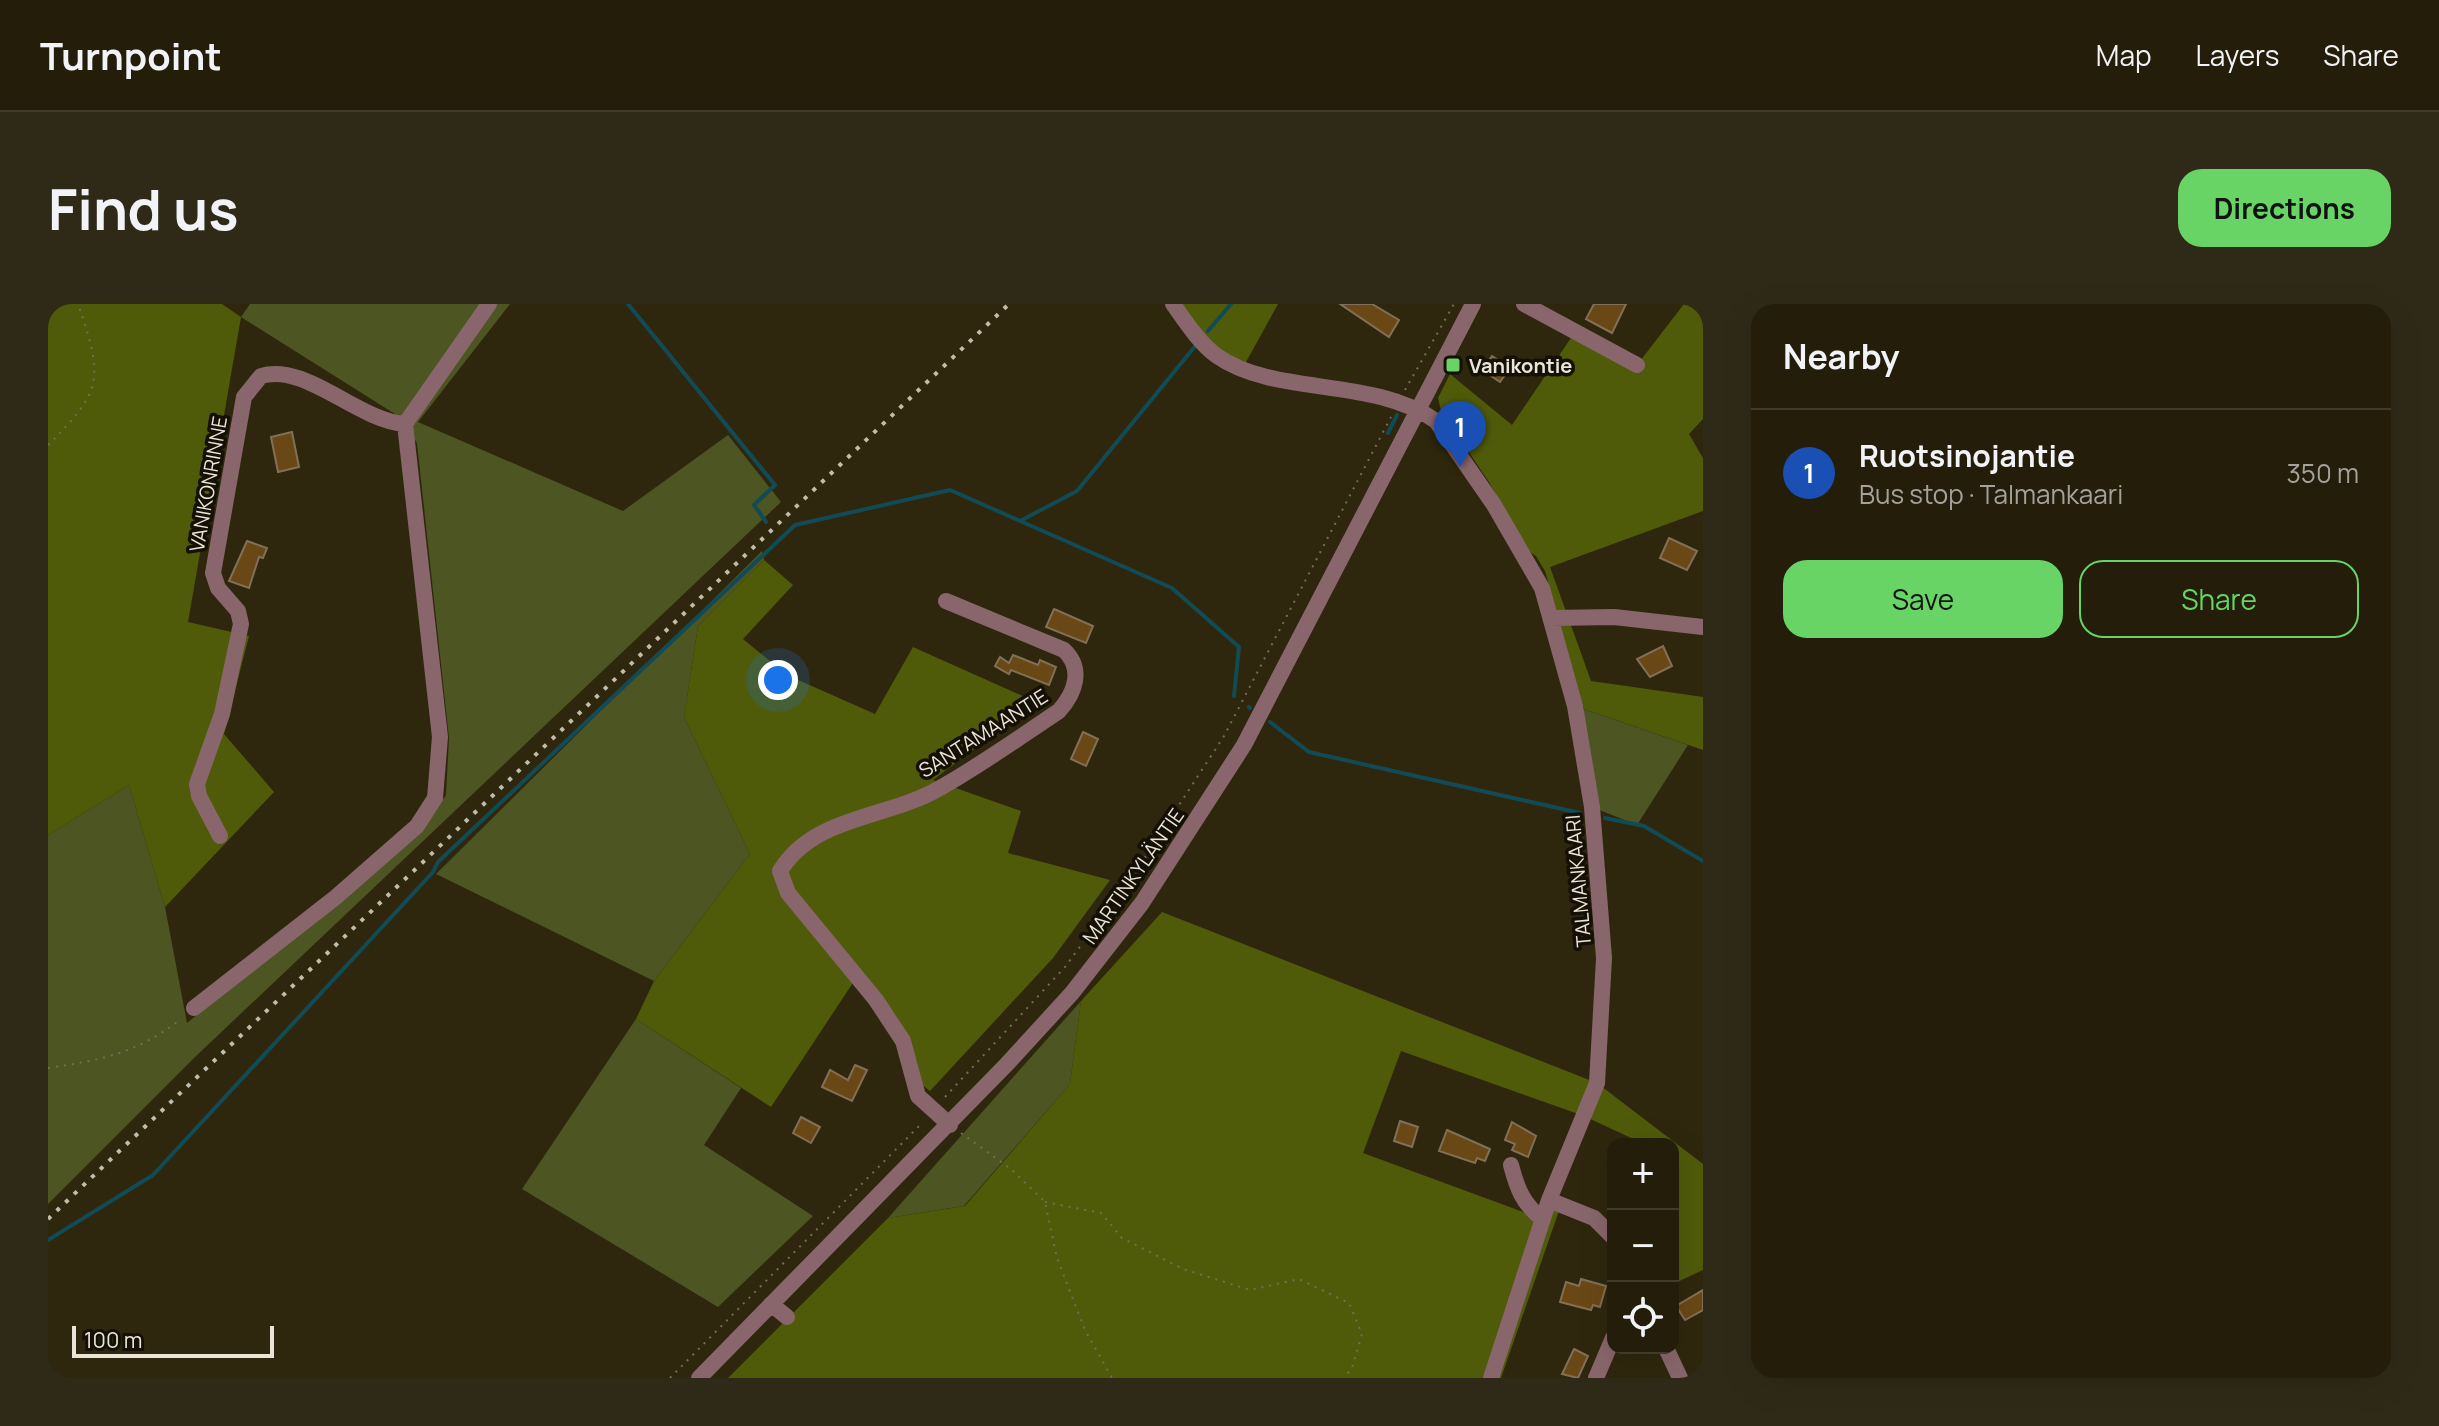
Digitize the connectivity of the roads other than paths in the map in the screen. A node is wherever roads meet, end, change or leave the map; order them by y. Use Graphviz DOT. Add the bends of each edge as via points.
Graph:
graph roads {
  1 [pos="489,304"];
  2 [pos="1173,304"];
  3 [pos="1473,304"];
  4 [pos="1524,304"];
  5 [pos="1637,365"];
  6 [pos="1417,408"];
  7 [pos="405,424"];
  8 [pos="946,601"];
  9 [pos="1551,618"];
  10 [pos="1700,624"];
  11 [pos="220,836"];
  12 [pos="194,1008"];
  13 [pos="950,1125"];
  14 [pos="1511,1165"];
  15 [pos="1549,1200"];
  16 [pos="1543,1219"];
  17 [pos="1607,1231"];
  18 [pos="771,1304"];
  19 [pos="787,1317"];
  20 [pos="1607,1352"];
  21 [pos="1669,1354"];
  22 [pos="699,1378"];
  23 [pos="1491,1378"];
  24 [pos="1596,1378"];
  25 [pos="1680,1378"];
  1 -- 7 [label="street"];
  2 -- 6 [label="street" via="1217,356 1249,370"];
  3 -- 6 [label="street, MARTINKYLÄNTIE"];
  4 -- 5 [label="street"];
  6 -- 9 [label="street, TALMANKAARI" via="1436,421 1494,505 1542,588"];
  6 -- 13 [label="street, MARTINKYLÄNTIE" via="1292,657 1192,829 1072,993"];
  7 -- 11 [label="street, VANIKONRINNE" via="375,416 287,374 261,376 244,397 213,573 218,588 238,611 241,633 222,714 197,784"];
  7 -- 12 [label="street" via="440,737 435,798 417,826 336,897"];
  8 -- 13 [label="street, SANTAMAANTIE" via="1064,650 1076,671 1071,698 937,790 808,838 780,871 788,893 903,1041 918,1096"];
  9 -- 10 [label="street"];
  9 -- 15 [label="street, TALMANKAARI" via="1575,706 1589,792 1604,958 1597,1083"];
  13 -- 18 [label="street, MARTINKYLÄNTIE"];
  14 -- 16 [label="street" via="1528,1208"];
  15 -- 16 [label="street, TALMANKAARI"];
  15 -- 17 [label="street" via="1594,1218"];
  16 -- 23 [label="street, TALMANKAARI"];
  18 -- 19 [label="street"];
  18 -- 22 [label="street, MARTINKYLÄNTIE"];
  20 -- 24 [label="street"];
  21 -- 25 [label="street"];
}
